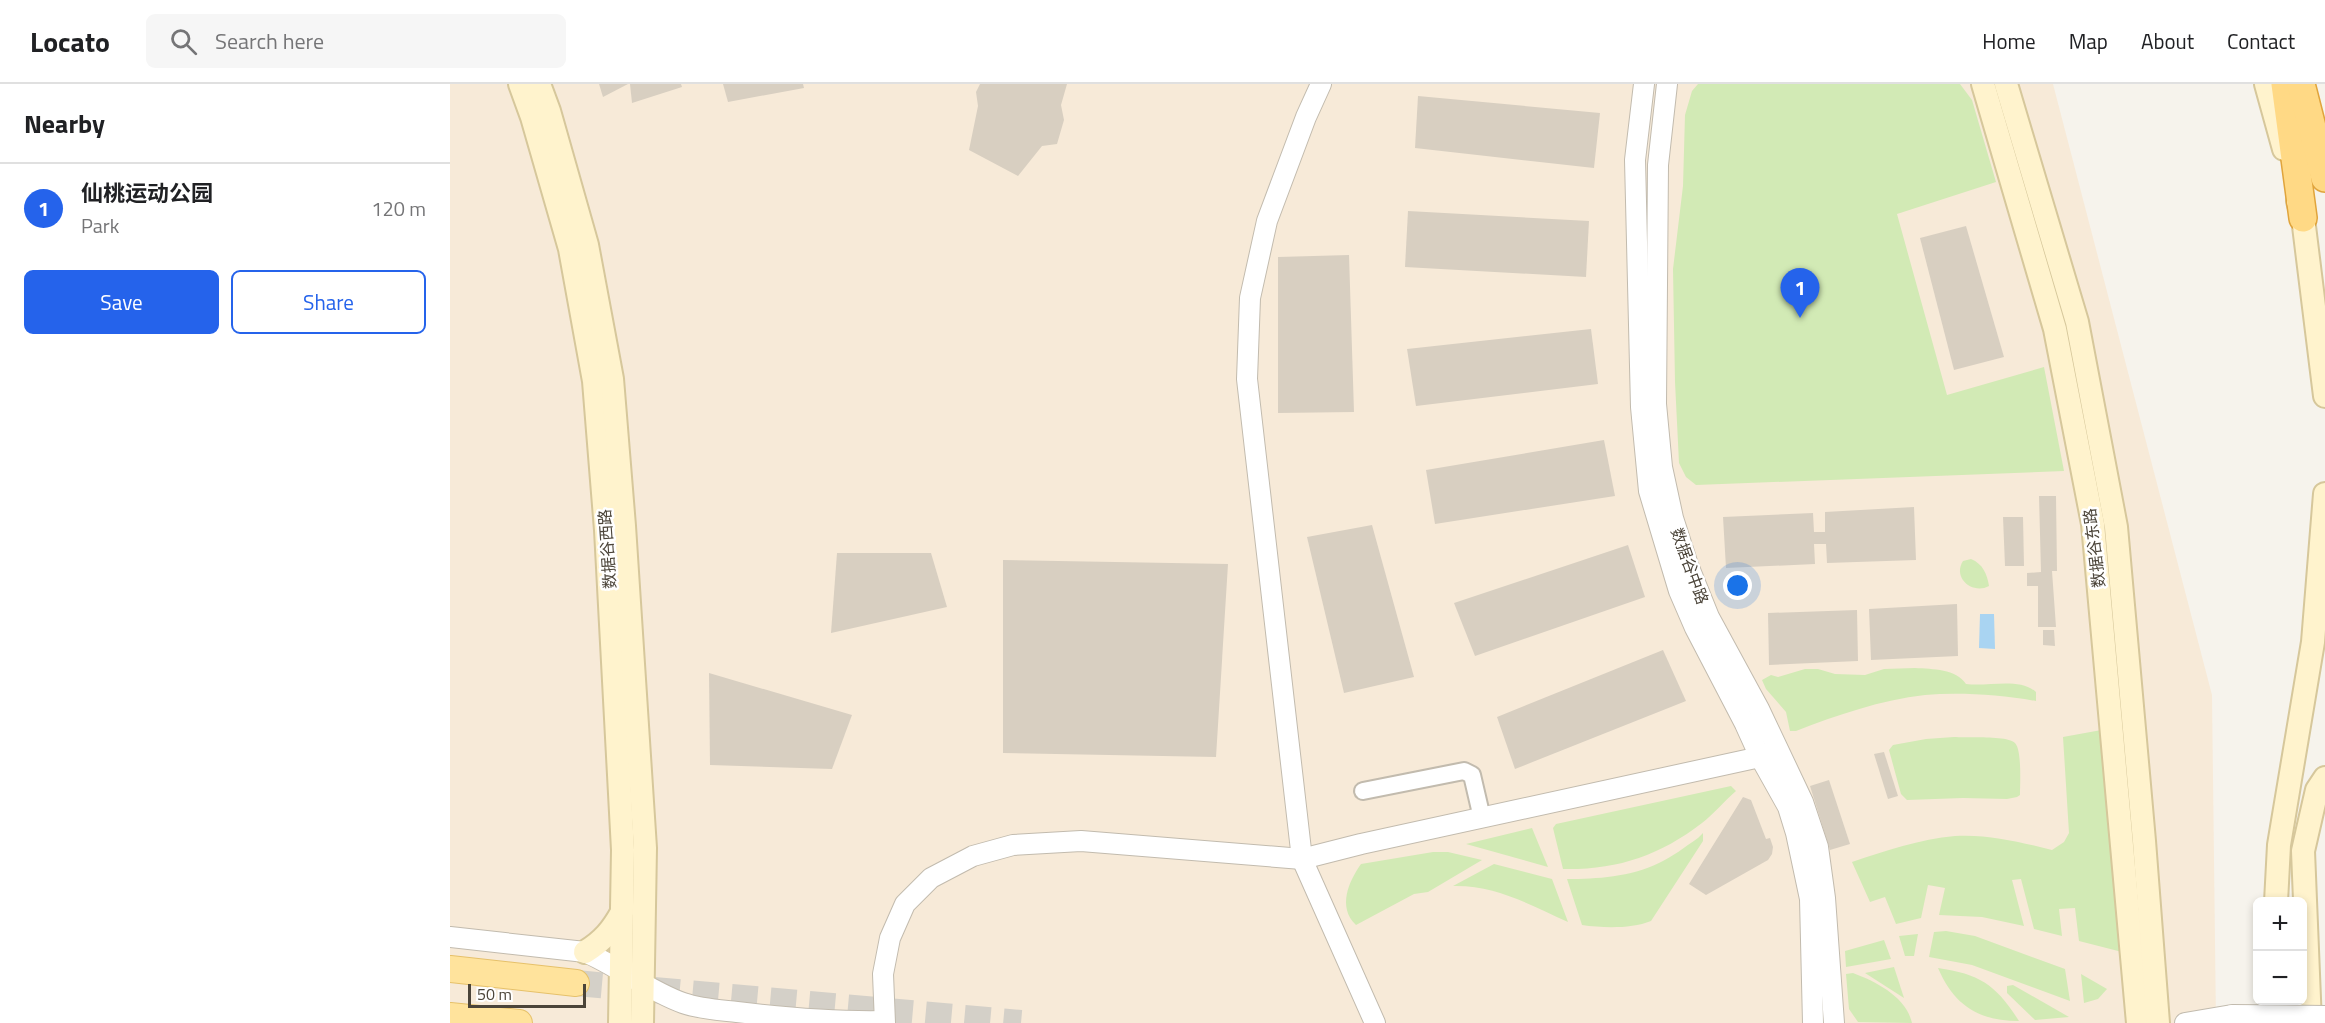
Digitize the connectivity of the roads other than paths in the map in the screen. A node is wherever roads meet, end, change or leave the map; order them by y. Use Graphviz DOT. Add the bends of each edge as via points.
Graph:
graph roads {
  1 [pos="520,84"];
  2 [pos="539,84"];
  3 [pos="1321,84"];
  4 [pos="1644,84"];
  5 [pos="1667,84"];
  6 [pos="1983,84"];
  7 [pos="2006,84"];
  8 [pos="2266,84"];
  9 [pos="2285,84"];
  10 [pos="2301,84"];
  11 [pos="2325,178"];
  12 [pos="2303,218"];
  13 [pos="2325,396"];
  14 [pos="2325,494"];
  15 [pos="615,528"];
  16 [pos="1768,754"];
  17 [pos="2325,778"];
  18 [pos="1363,791"];
  19 [pos="1482,818"];
  20 [pos="1302,859"];
  21 [pos="2276,897"];
  22 [pos="623,911"];
  23 [pos="450,937"];
  24 [pos="576,951"];
  25 [pos="450,969"];
  26 [pos="622,970"];
  27 [pos="576,982"];
  28 [pos="643,982"];
  29 [pos="2276,1005"];
  30 [pos="450,1016"];
  31 [pos="2325,1016"];
  32 [pos="2222,1018"];
  33 [pos="885,1022"];
  34 [pos="519,1023"];
  35 [pos="620,1023"];
  36 [pos="642,1023"];
  37 [pos="1375,1023"];
  38 [pos="1813,1023"];
  39 [pos="1834,1023"];
  40 [pos="2138,1023"];
  41 [pos="2158,1023"];
  42 [pos="2185,1023"];
  43 [pos="2277,1023"];
  44 [pos="2310,1023"];
  1 -- 15 [label="main road, 数据谷西路" via="570,249"];
  2 -- 15 [label="main road, 数据谷西路" via="587,245 612,379"];
  3 -- 20 [label="street" via="1267,221 1250,298 1247,379"];
  4 -- 16 [label="street, 数据谷中路" via="1635,160 1641,407 1649,491 1679,591 1695,628 1746,724"];
  5 -- 16 [label="street, 数据谷中路" via="1658,165 1656,404 1662,467 1688,565 1709,617 1759,708"];
  6 -- 40 [label="main road, 数据谷东路" via="2055,329 2093,524"];
  7 -- 41 [label="main road, 数据谷东路" via="2077,322 2115,527"];
  8 -- 12 [label="main road"];
  9 -- 12 [label="highway"];
  10 -- 11 [label="highway"];
  12 -- 13 [label="main road"];
  14 -- 21 [label="main road" via="2313,642 2279,845"];
  15 -- 22 [label="main road, 数据谷西路"];
  15 -- 28 [label="main road, 数据谷西路" via="645,848"];
  16 -- 19 [label="street"];
  16 -- 38 [label="street, 数据谷中路" via="1788,807 1807,878"];
  16 -- 39 [label="street, 数据谷中路" via="1803,802 1818,847"];
  17 -- 44 [label="main road" via="2317,790 2303,851"];
  18 -- 19 [label="street" via="1464,771 1472,775"];
  19 -- 20 [label="street"];
  20 -- 33 [label="street" via="1081,841 1013,845 974,856 931,878 905,904 890,938 883,974"];
  20 -- 37 [label="street"];
  22 -- 24 [label="main road" via="600,942"];
  22 -- 26 [label="main road, 数据谷西路"];
  23 -- 24 [label="street"];
  24 -- 26 [label="street"];
  25 -- 27 [label="main road"];
  26 -- 28 [label="street"];
  26 -- 35 [label="main road, 数据谷西路"];
  28 -- 33 [label="street" via="681,1003 697,1007 792,1019"];
  28 -- 36 [label="main road, 数据谷西路"];
  29 -- 43 [label="main road"];
  30 -- 34 [label="main road"];
  31 -- 32 [label="street, bridge"];
  32 -- 42 [label="street"];
}
